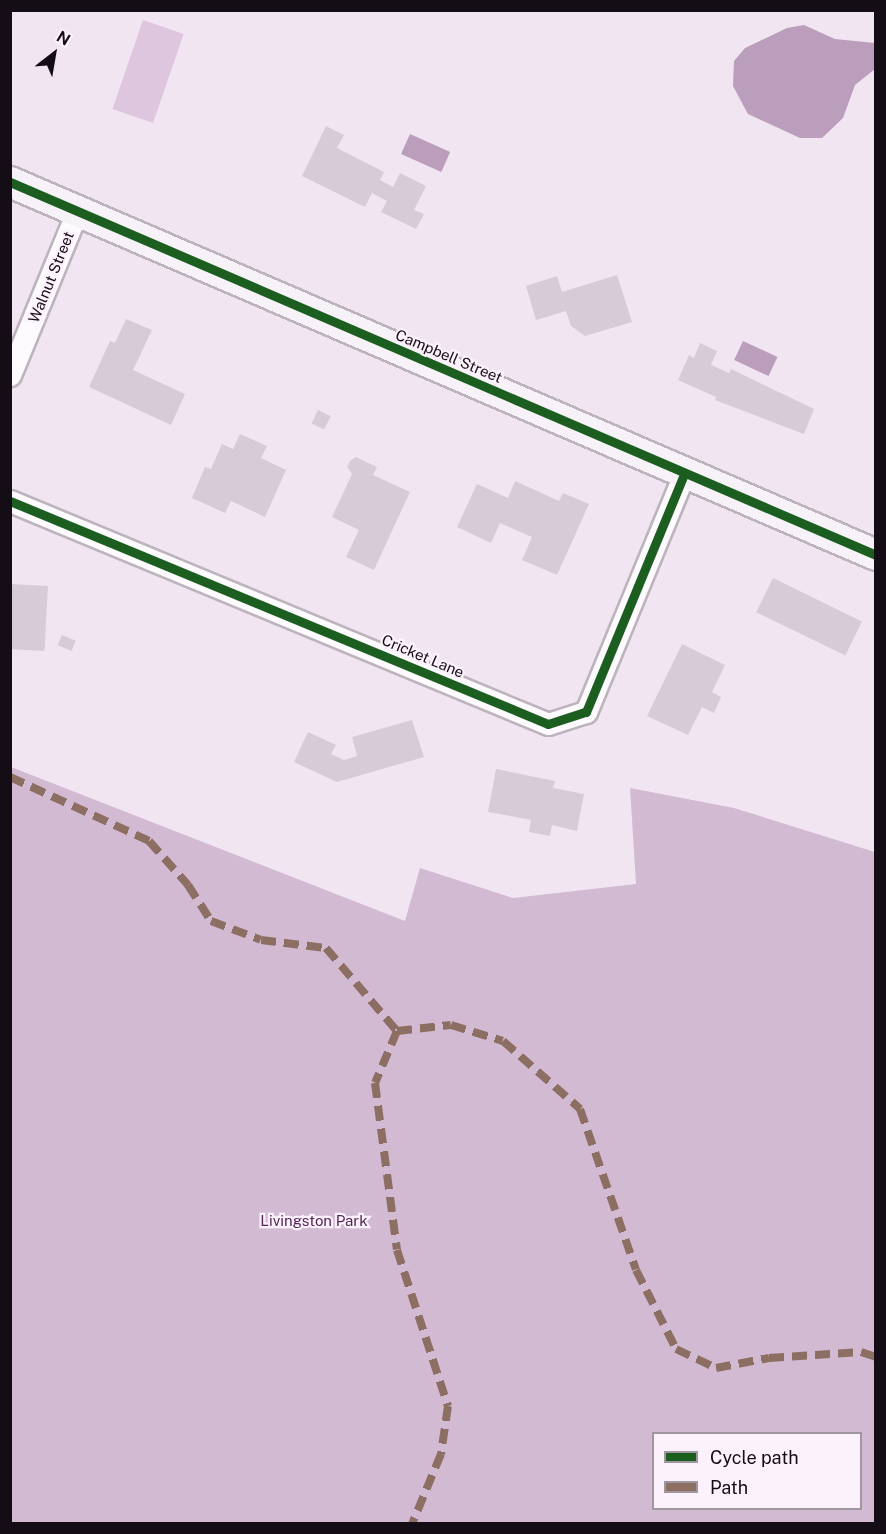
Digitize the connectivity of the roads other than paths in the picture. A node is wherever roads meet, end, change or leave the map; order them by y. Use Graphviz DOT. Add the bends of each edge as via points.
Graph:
graph roads {
  1 [pos="10,182"];
  2 [pos="77,212"];
  3 [pos="10,375"];
  4 [pos="684,474"];
  5 [pos="10,501"];
  6 [pos="876,555"];
  1 -- 2 [label="street, Campbell Street"];
  2 -- 3 [label="street, Walnut Street"];
  2 -- 4 [label="street, Campbell Street"];
  4 -- 5 [label="street, Cricket Lane" via="586,712 548,724"];
  4 -- 6 [label="street, Campbell Street"];
}
